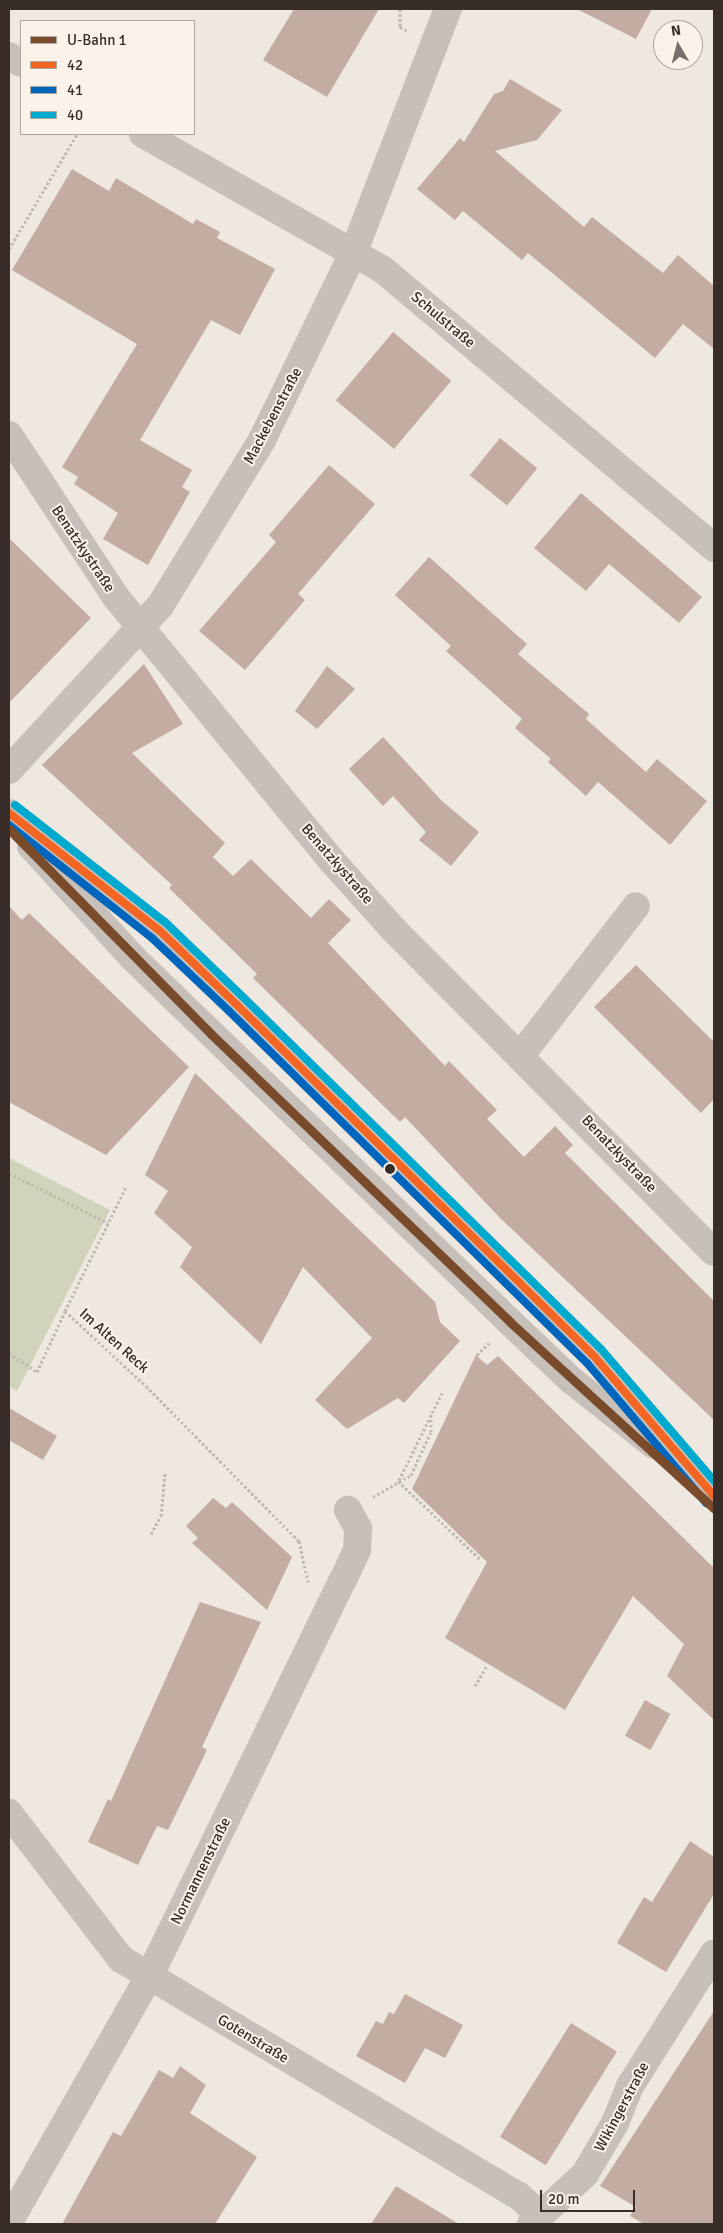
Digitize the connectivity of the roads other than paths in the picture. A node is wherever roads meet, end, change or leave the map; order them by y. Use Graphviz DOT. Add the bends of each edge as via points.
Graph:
graph roads {
  1 [pos="448,9"];
  2 [pos="9,56"];
  3 [pos="20,62"];
  4 [pos="145,135"];
  5 [pos="354,251"];
  6 [pos="9,435"];
  7 [pos="714,548"];
  8 [pos="141,628"];
  9 [pos="9,770"];
  10 [pos="9,813"];
  11 [pos="9,821"];
  12 [pos="636,906"];
  13 [pos="521,1055"];
  14 [pos="714,1252"];
  15 [pos="706,1488"];
  16 [pos="348,1510"];
  17 [pos="9,1813"];
  18 [pos="714,1953"];
  19 [pos="149,1977"];
  20 [pos="536,2220"];
  21 [pos="9,2222"];
  1 -- 5 [label="street, Mackebenstraße"];
  2 -- 3 [label="street"];
  4 -- 5 [label="street, Schulstraße"];
  5 -- 7 [label="street, Schulstraße" via="390,275"];
  5 -- 8 [label="street, Mackebenstraße" via="262,440 176,582"];
  6 -- 8 [label="street, Benatzkystraße" via="94,566"];
  8 -- 9 [label="street, Mackebenstraße"];
  8 -- 13 [label="street, Benatzkystraße" via="332,861"];
  10 -- 15 [label="street" via="159,930 236,1004 594,1356"];
  11 -- 15 [label="street" via="132,957 510,1322 571,1380"];
  12 -- 13 [label="street"];
  13 -- 14 [label="street, Benatzkystraße"];
  16 -- 19 [label="street, Normannenstraße" via="358,1528 357,1550"];
  17 -- 19 [label="street, Gotenstraße" via="98,1934 121,1959"];
  18 -- 20 [label="street, Wikingerstraße" via="630,2086 615,2123 585,2174"];
  19 -- 20 [label="street, Gotenstraße" via="519,2196"];
  19 -- 21 [label="street, Normannenstraße"];
}
